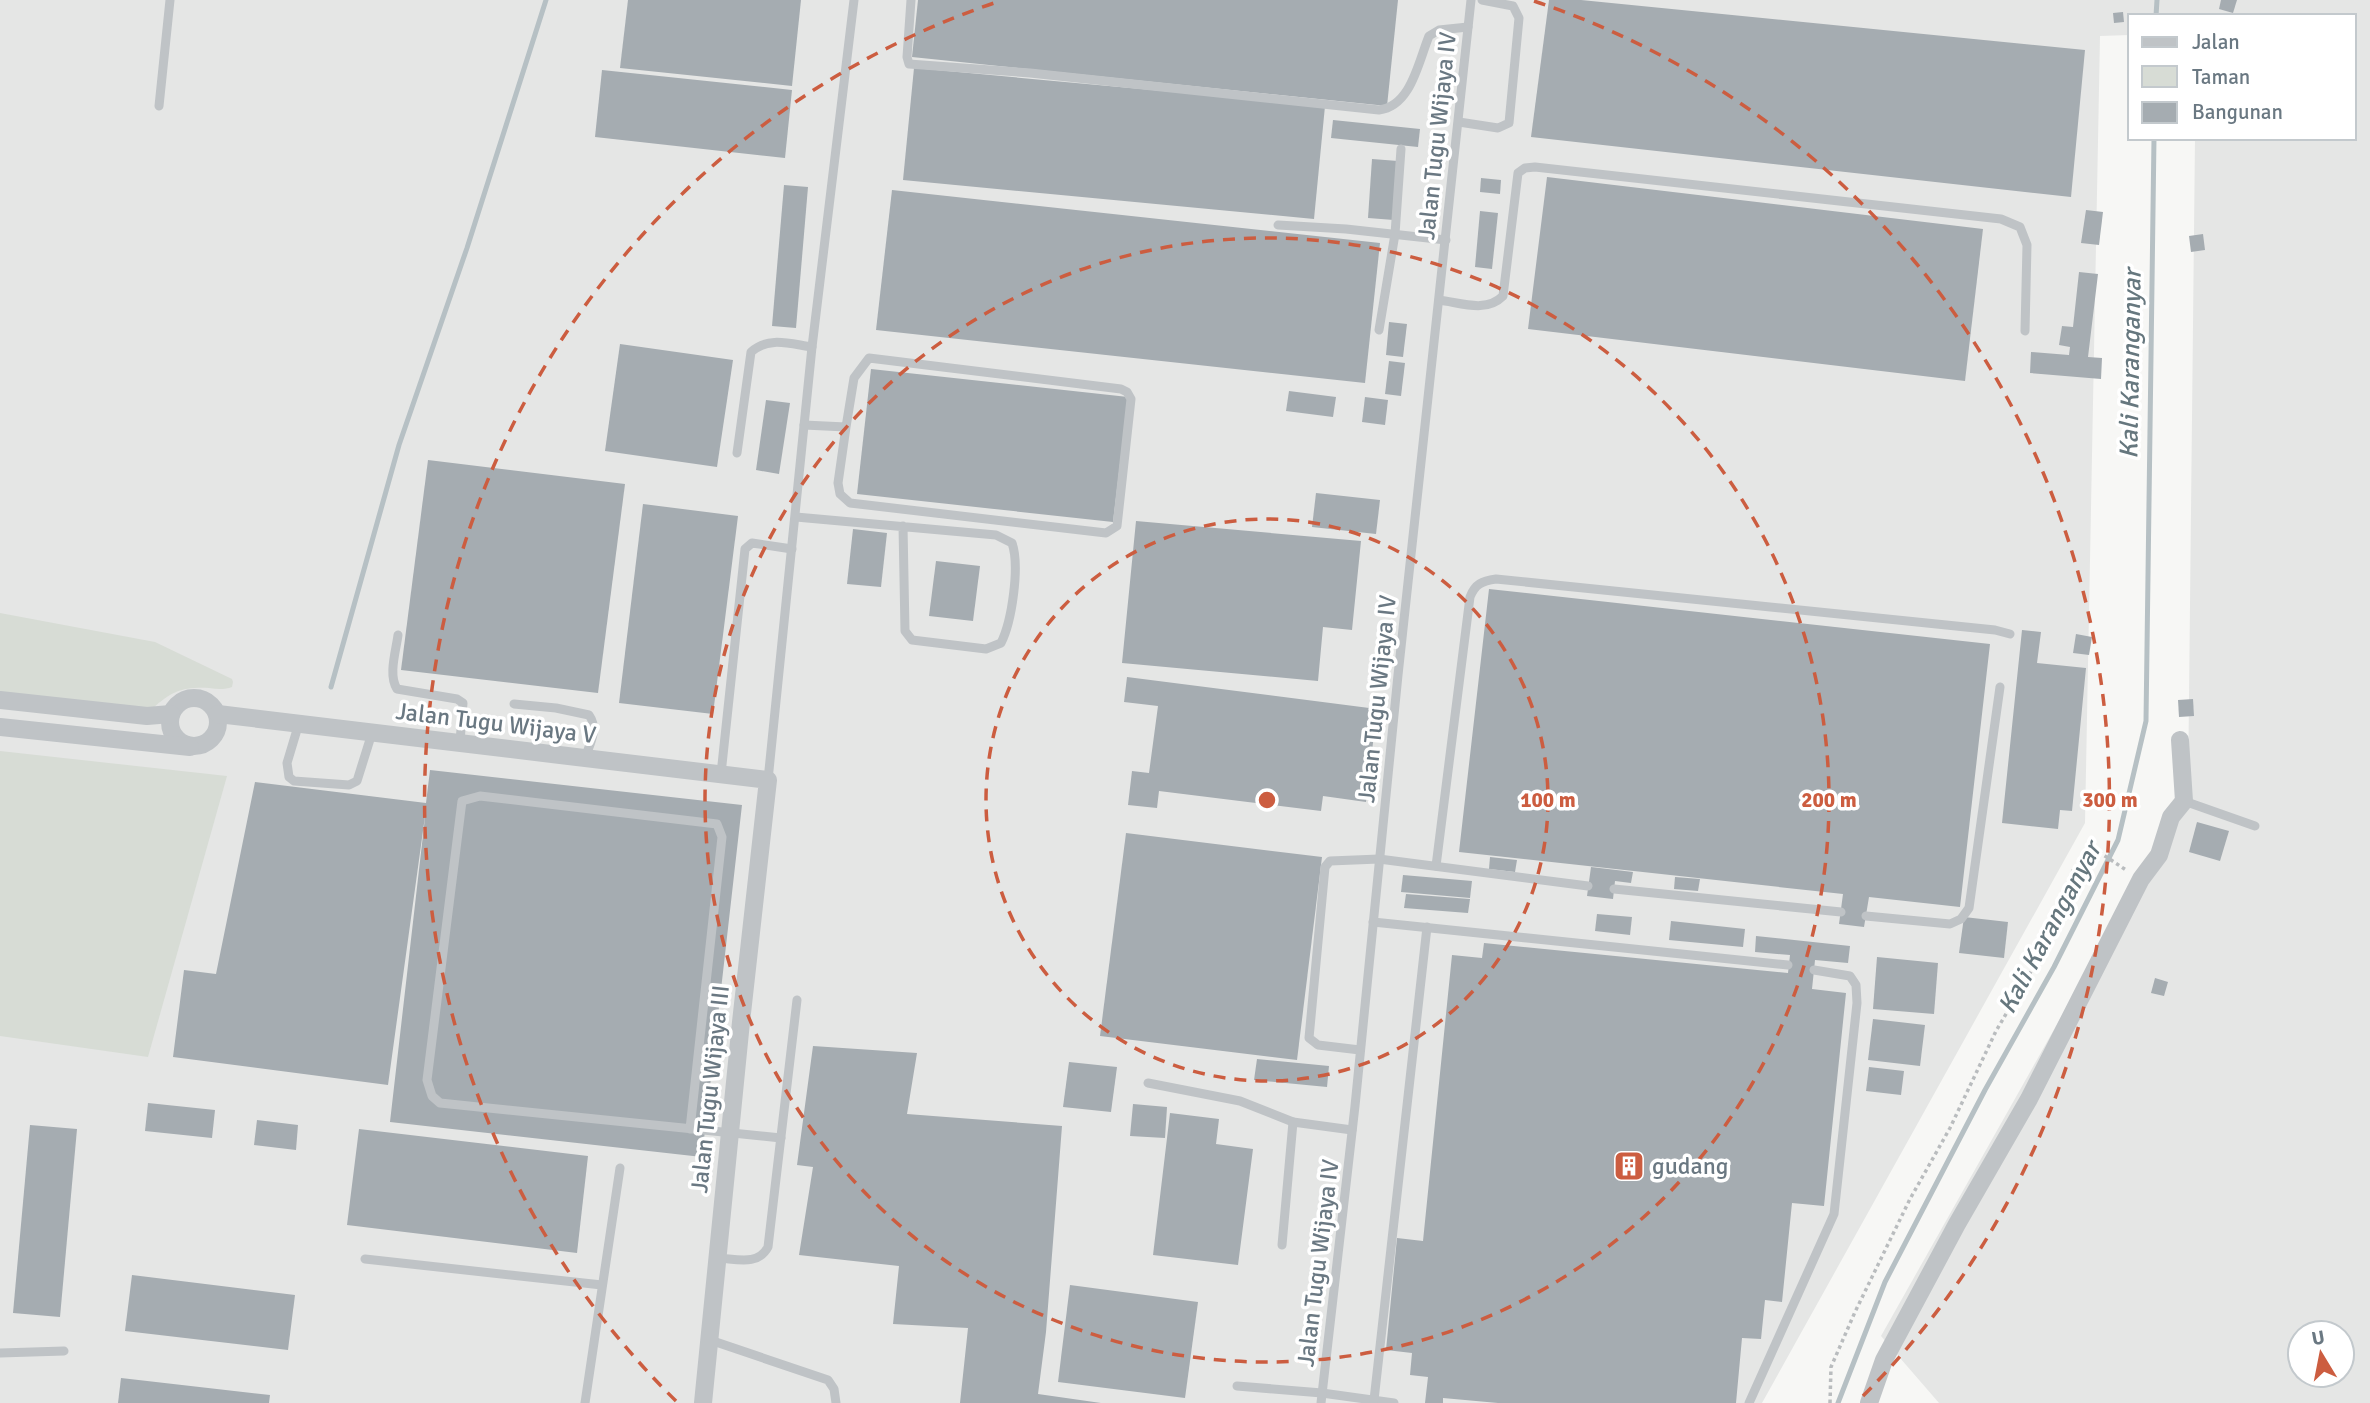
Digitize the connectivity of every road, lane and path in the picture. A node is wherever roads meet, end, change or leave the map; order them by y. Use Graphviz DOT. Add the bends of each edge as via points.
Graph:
graph roads {
  1 [pos="170,0"];
  2 [pos="854,0"];
  3 [pos="911,0"];
  4 [pos="1471,0"];
  5 [pos="1482,0"];
  6 [pos="1468,27"];
  7 [pos="159,106"];
  8 [pos="1458,122"];
  9 [pos="1401,149"];
  10 [pos="1278,225"];
  11 [pos="1395,234"];
  12 [pos="1446,240"];
  13 [pos="1439,300"];
  14 [pos="1379,330"];
  15 [pos="2025,331"];
  16 [pos="812,347"];
  17 [pos="804,425"];
  18 [pos="846,427"];
  19 [pos="737,453"];
  20 [pos="796,517"];
  21 [pos="903,527"];
  22 [pos="792,548"];
  23 [pos="2010,634"];
  24 [pos="398,635"];
  25 [pos="2000,687"];
  26 [pos="0,700"];
  27 [pos="514,704"];
  28 [pos="171,714"];
  29 [pos="218,714"];
  30 [pos="299,723"];
  31 [pos="0,727"];
  32 [pos="372,733"];
  33 [pos="2180,740"];
  34 [pos="460,742"];
  35 [pos="190,747"];
  36 [pos="585,758"];
  37 [pos="721,774"];
  38 [pos="768,780"];
  39 [pos="2183,801"];
  40 [pos="2255,826"];
  41 [pos="1379,859"];
  42 [pos="1436,866"];
  43 [pos="2127,870"];
  44 [pos="1588,886"];
  45 [pos="1614,889"];
  46 [pos="1841,912"];
  47 [pos="1866,916"];
  48 [pos="1373,922"];
  49 [pos="1427,927"];
  50 [pos="1788,965"];
  51 [pos="1814,970"];
  52 [pos="797,1000"];
  53 [pos="1360,1050"];
  54 [pos="1148,1083"];
  55 [pos="1293,1122"];
  56 [pos="690,1129"];
  57 [pos="1352,1130"];
  58 [pos="730,1133"];
  59 [pos="781,1138"];
  60 [pos="620,1168"];
  61 [pos="1282,1245"];
  62 [pos="718,1258"];
  63 [pos="365,1259"];
  64 [pos="602,1285"];
  65 [pos="710,1340"];
  66 [pos="64,1351"];
  67 [pos="0,1353"];
  68 [pos="1237,1386"];
  69 [pos="1322,1398"];
  70 [pos="1374,1400"];
  71 [pos="584,1403"];
  72 [pos="703,1403"];
  73 [pos="836,1403"];
  74 [pos="1394,1403"];
  75 [pos="1749,1403"];
  76 [pos="1830,1403"];
  77 [pos="1869,1403"];
  1 -- 7 [label="lane"];
  2 -- 16 [label="lane"];
  3 -- 6 [label="lane" via="909,64 1379,110 1391,108 1405,97 1433,32"];
  4 -- 6 [label="lane, Jalan Tugu Wijaya IV"];
  5 -- 8 [label="lane" via="1513,6 1519,18 1509,123 1498,128"];
  6 -- 8 [label="lane, Jalan Tugu Wijaya IV"];
  8 -- 12 [label="lane, Jalan Tugu Wijaya IV"];
  9 -- 11 [label="lane"];
  10 -- 11 [label="lane"];
  11 -- 12 [label="lane"];
  11 -- 14 [label="lane"];
  12 -- 13 [label="lane, Jalan Tugu Wijaya IV"];
  13 -- 15 [label="lane" via="1486,307 1503,296 1518,173 1535,167 2001,219 2020,227 2027,245"];
  13 -- 41 [label="lane, Jalan Tugu Wijaya IV"];
  16 -- 17 [label="lane"];
  16 -- 19 [label="lane" via="776,341 751,352"];
  17 -- 18 [label="lane"];
  17 -- 20 [label="lane"];
  18 -- 18 [label="lane" via="838,483 840,494 850,503 1106,533 1117,526 1131,399 1121,389 869,358 854,378"];
  20 -- 21 [label="lane"];
  20 -- 22 [label="lane"];
  21 -- 21 [label="lane" via="905,631 912,640 986,649 1001,643 1007,631 1017,556 1012,542 996,535"];
  22 -- 37 [label="lane" via="752,543 745,549"];
  22 -- 38 [label="lane"];
  23 -- 42 [label="lane" via="1484,581 1474,587 1470,597"];
  24 -- 34 [label="lane" via="394,684 397,689 463,703"];
  25 -- 47 [label="lane" via="1966,914 1950,924"];
  26 -- 28 [label="street" via="147,716"];
  27 -- 36 [label="lane" via="589,715 594,732"];
  28 -- 29 [label="street" via="182,701 199,698"];
  28 -- 35 [label="street" via="175,738"];
  29 -- 30 [label="street, Jalan Tugu Wijaya V"];
  29 -- 35 [label="street" via="213,739"];
  30 -- 32 [label="street, Jalan Tugu Wijaya V"];
  30 -- 32 [label="lane" via="287,763 294,781 349,785 358,781"];
  31 -- 35 [label="street"];
  32 -- 34 [label="street, Jalan Tugu Wijaya V"];
  33 -- 39 [label="street"];
  34 -- 36 [label="street, Jalan Tugu Wijaya V"];
  36 -- 37 [label="street, Jalan Tugu Wijaya V"];
  37 -- 38 [label="street, Jalan Tugu Wijaya V"];
  38 -- 58 [label="street, Jalan Tugu Wijaya III"];
  39 -- 40 [label="lane"];
  39 -- 77 [label="street" via="2029,1099 1888,1353"];
  41 -- 42 [label="lane"];
  41 -- 48 [label="lane, Jalan Tugu Wijaya IV"];
  41 -- 53 [label="lane" via="1330,861 1325,867 1309,1038 1318,1045"];
  42 -- 44 [label="lane"];
  43 -- 76 [label="path" via="2099,852 2073,869 2067,909 1996,1031 1830,1367"];
  45 -- 46 [label="lane"];
  48 -- 49 [label="lane"];
  48 -- 53 [label="lane, Jalan Tugu Wijaya IV"];
  49 -- 50 [label="lane"];
  49 -- 70 [label="lane"];
  51 -- 75 [label="lane" via="1850,976 1856,985 1834,1214"];
  52 -- 59 [label="lane"];
  53 -- 57 [label="lane, Jalan Tugu Wijaya IV"];
  54 -- 55 [label="lane" via="1240,1101"];
  55 -- 57 [label="lane"];
  55 -- 61 [label="lane"];
  56 -- 56 [label="lane" via="440,1103 432,1096 428,1080 462,801 480,796 717,824 722,837"];
  56 -- 58 [label="lane"];
  57 -- 69 [label="lane, Jalan Tugu Wijaya IV"];
  58 -- 59 [label="lane"];
  58 -- 62 [label="street, Jalan Tugu Wijaya III"];
  59 -- 62 [label="lane" via="768,1247 757,1260"];
  60 -- 64 [label="lane"];
  62 -- 65 [label="street, Jalan Tugu Wijaya III"];
  63 -- 64 [label="lane"];
  64 -- 71 [label="lane"];
  65 -- 72 [label="street, Jalan Tugu Wijaya III"];
  65 -- 73 [label="lane" via="828,1380"];
  66 -- 67 [label="lane"];
  68 -- 69 [label="lane"];
  69 -- 70 [label="lane"];
  70 -- 74 [label="lane"];
}
